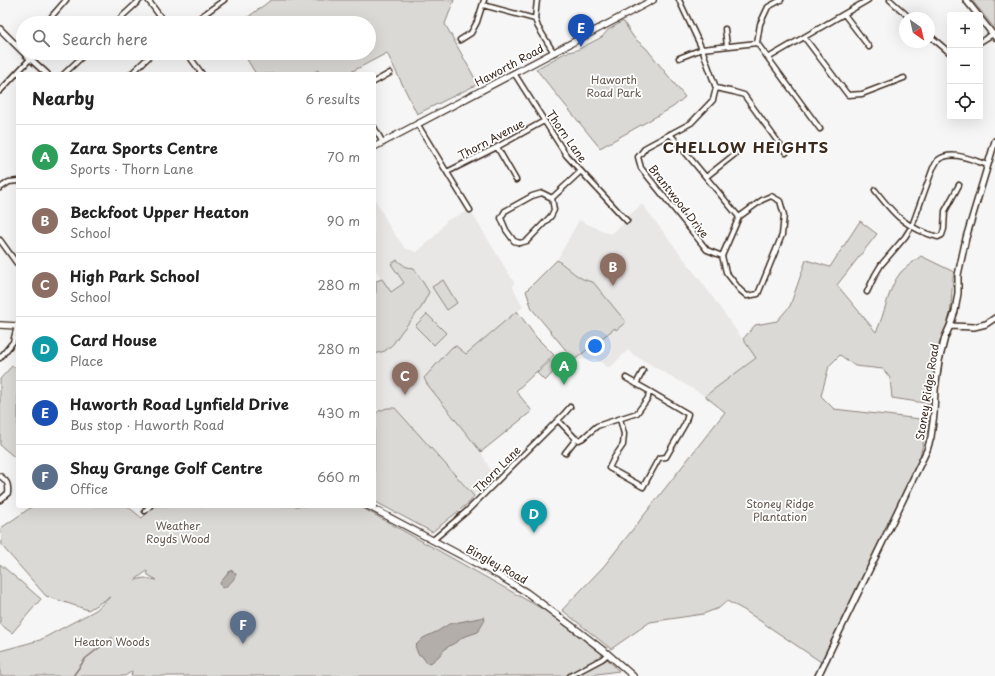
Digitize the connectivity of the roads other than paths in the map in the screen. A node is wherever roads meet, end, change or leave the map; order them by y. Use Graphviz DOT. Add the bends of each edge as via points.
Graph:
graph roads {
  1 [pos="66,0"];
  2 [pos="140,0"];
  3 [pos="148,0"];
  4 [pos="224,0"];
  5 [pos="484,0"];
  6 [pos="537,0"];
  7 [pos="653,0"];
  8 [pos="679,0"];
  9 [pos="781,0"];
  10 [pos="868,0"];
  11 [pos="890,0"];
  12 [pos="966,0"];
  13 [pos="483,5"];
  14 [pos="903,12"];
  15 [pos="976,12"];
  16 [pos="844,14"];
  17 [pos="52,16"];
  18 [pos="123,16"];
  19 [pos="160,16"];
  20 [pos="202,16"];
  21 [pos="535,18"];
  22 [pos="983,22"];
  23 [pos="0,29"];
  24 [pos="725,29"];
  25 [pos="994,35"];
  26 [pos="804,37"];
  27 [pos="460,40"];
  28 [pos="935,40"];
  29 [pos="983,40"];
  30 [pos="757,43"];
  31 [pos="16,44"];
  32 [pos="727,46"];
  33 [pos="869,47"];
  34 [pos="702,49"];
  35 [pos="947,51"];
  36 [pos="554,53"];
  37 [pos="679,58"];
  38 [pos="768,58"];
  39 [pos="28,60"];
  40 [pos="32,60"];
  41 [pos="79,60"];
  42 [pos="145,60"];
  43 [pos="192,60"];
  44 [pos="17,72"];
  45 [pos="44,72"];
  46 [pos="66,72"];
  47 [pos="132,72"];
  48 [pos="201,72"];
  49 [pos="16,73"];
  50 [pos="390,73"];
  51 [pos="514,74"];
  52 [pos="904,78"];
  53 [pos="376,81"];
  54 [pos="716,88"];
  55 [pos="0,91"];
  56 [pos="544,121"];
  57 [pos="418,125"];
  58 [pos="820,129"];
  59 [pos="376,131"];
  60 [pos="670,134"];
  61 [pos="995,141"];
  62 [pos="383,143"];
  63 [pos="376,146"];
  64 [pos="497,146"];
  65 [pos="786,153"];
  66 [pos="735,154"];
  67 [pos="988,165"];
  68 [pos="582,171"];
  69 [pos="447,172"];
  70 [pos="706,177"];
  71 [pos="516,180"];
  72 [pos="16,181"];
  73 [pos="959,184"];
  74 [pos="0,188"];
  75 [pos="875,190"];
  76 [pos="552,198"];
  77 [pos="470,210"];
  78 [pos="739,217"];
  79 [pos="627,221"];
  80 [pos="912,226"];
  81 [pos="0,240"];
  82 [pos="722,256"];
  83 [pos="16,262"];
  84 [pos="867,292"];
  85 [pos="995,318"];
  86 [pos="0,325"];
  87 [pos="16,326"];
  88 [pos="950,326"];
  89 [pos="16,332"];
  90 [pos="0,358"];
  91 [pos="643,371"];
  92 [pos="626,378"];
  93 [pos="636,384"];
  94 [pos="649,391"];
  95 [pos="570,407"];
  96 [pos="620,419"];
  97 [pos="558,420"];
  98 [pos="576,438"];
  99 [pos="565,453"];
  100 [pos="0,476"];
  101 [pos="0,500"];
  102 [pos="148,508"];
  103 [pos="372,508"];
  104 [pos="144,511"];
  105 [pos="433,540"];
  106 [pos="608,654"];
  107 [pos="570,676"];
  108 [pos="633,676"];
  109 [pos="818,676"];
  1 -- 17 [label="street"];
  2 -- 18 [label="street"];
  3 -- 19 [label="street"];
  4 -- 20 [label="street"];
  5 -- 13 [label="street"];
  6 -- 21 [label="street"];
  7 -- 36 [label="main road, Haworth Road"];
  8 -- 34 [label="street"];
  9 -- 30 [label="street" via="768,7 760,24"];
  10 -- 16 [label="street"];
  11 -- 14 [label="street"];
  12 -- 15 [label="street"];
  13 -- 21 [label="street"];
  13 -- 27 [label="street" via="470,33"];
  16 -- 26 [label="street"];
  16 -- 33 [label="street"];
  21 -- 36 [label="street"];
  22 -- 25 [label="street"];
  23 -- 31 [label="street"];
  24 -- 32 [label="street"];
  25 -- 29 [label="street"];
  26 -- 38 [label="street"];
  26 -- 52 [label="street" via="848,94 862,94"];
  28 -- 35 [label="street"];
  30 -- 32 [label="street"];
  30 -- 38 [label="street"];
  32 -- 34 [label="street"];
  34 -- 37 [label="street"];
  34 -- 54 [label="street"];
  36 -- 51 [label="main road, Haworth Road"];
  38 -- 58 [label="street"];
  39 -- 44 [label="street"];
  40 -- 45 [label="street"];
  41 -- 46 [label="street"];
  42 -- 47 [label="street"];
  43 -- 48 [label="street"];
  49 -- 55 [label="street"];
  50 -- 53 [label="street"];
  51 -- 56 [label="street, Thorn Lane"];
  51 -- 57 [label="main road, Haworth Road"];
  54 -- 60 [label="street, Brantwood Drive" via="713,100 691,122"];
  54 -- 65 [label="street" via="744,95"];
  56 -- 64 [label="street, Thorn Avenue"];
  56 -- 68 [label="street, Thorn Lane" via="566,155"];
  57 -- 62 [label="main road, Haworth Road"];
  57 -- 69 [label="street"];
  59 -- 62 [label="street"];
  60 -- 70 [label="street"];
  60 -- 82 [label="street, Brantwood Drive" via="646,147 638,157 641,168 707,250"];
  61 -- 67 [label="street, Stoney Ridge Road"];
  62 -- 63 [label="main road, Haworth Road"];
  64 -- 69 [label="street, Thorn Avenue"];
  64 -- 71 [label="street"];
  66 -- 70 [label="street"];
  67 -- 80 [label="street" via="956,155 946,156 937,161"];
  67 -- 88 [label="street, Stoney Ridge Road" via="966,238 958,275 955,311"];
  68 -- 76 [label="street"];
  68 -- 79 [label="street, Thorn Lane"];
  69 -- 77 [label="street"];
  70 -- 78 [label="street"];
  72 -- 74 [label="street" via="9,182"];
  73 -- 80 [label="street" via="946,211 942,236 931,236"];
  75 -- 80 [label="street" via="900,218"];
  76 -- 76 [label="street" via="554,210 551,216 527,241 514,242 501,218 505,211 532,196 542,194"];
  78 -- 82 [label="street"];
  78 -- 82 [label="street" via="771,196 780,201 784,215 782,235 758,294 747,296 740,290 726,272"];
  80 -- 84 [label="street" via="881,265"];
  81 -- 83 [label="street"];
  85 -- 88 [label="street" via="986,324"];
  86 -- 87 [label="main road"];
  88 -- 109 [label="street, Stoney Ridge Road" via="939,360 931,437 927,450"];
  89 -- 90 [label="street" via="13,342"];
  91 -- 93 [label="street"];
  92 -- 93 [label="street"];
  93 -- 94 [label="street"];
  94 -- 96 [label="street" via="648,398 637,413"];
  94 -- 96 [label="street" via="688,414 670,451 666,456 659,458 643,487 609,468 623,445 624,434"];
  95 -- 97 [label="street, Thorn Lane"];
  96 -- 98 [label="street" via="597,426 579,440"];
  97 -- 98 [label="street"];
  97 -- 105 [label="street, Thorn Lane" via="467,511"];
  98 -- 99 [label="street"];
  100 -- 101 [label="street" via="9,486 8,492"];
  102 -- 104 [label="street"];
  103 -- 105 [label="main road, Bingley Road"];
  105 -- 106 [label="main road, Bingley Road" via="526,592"];
  106 -- 107 [label="street"];
  106 -- 108 [label="main road, Bingley Road"];
}
